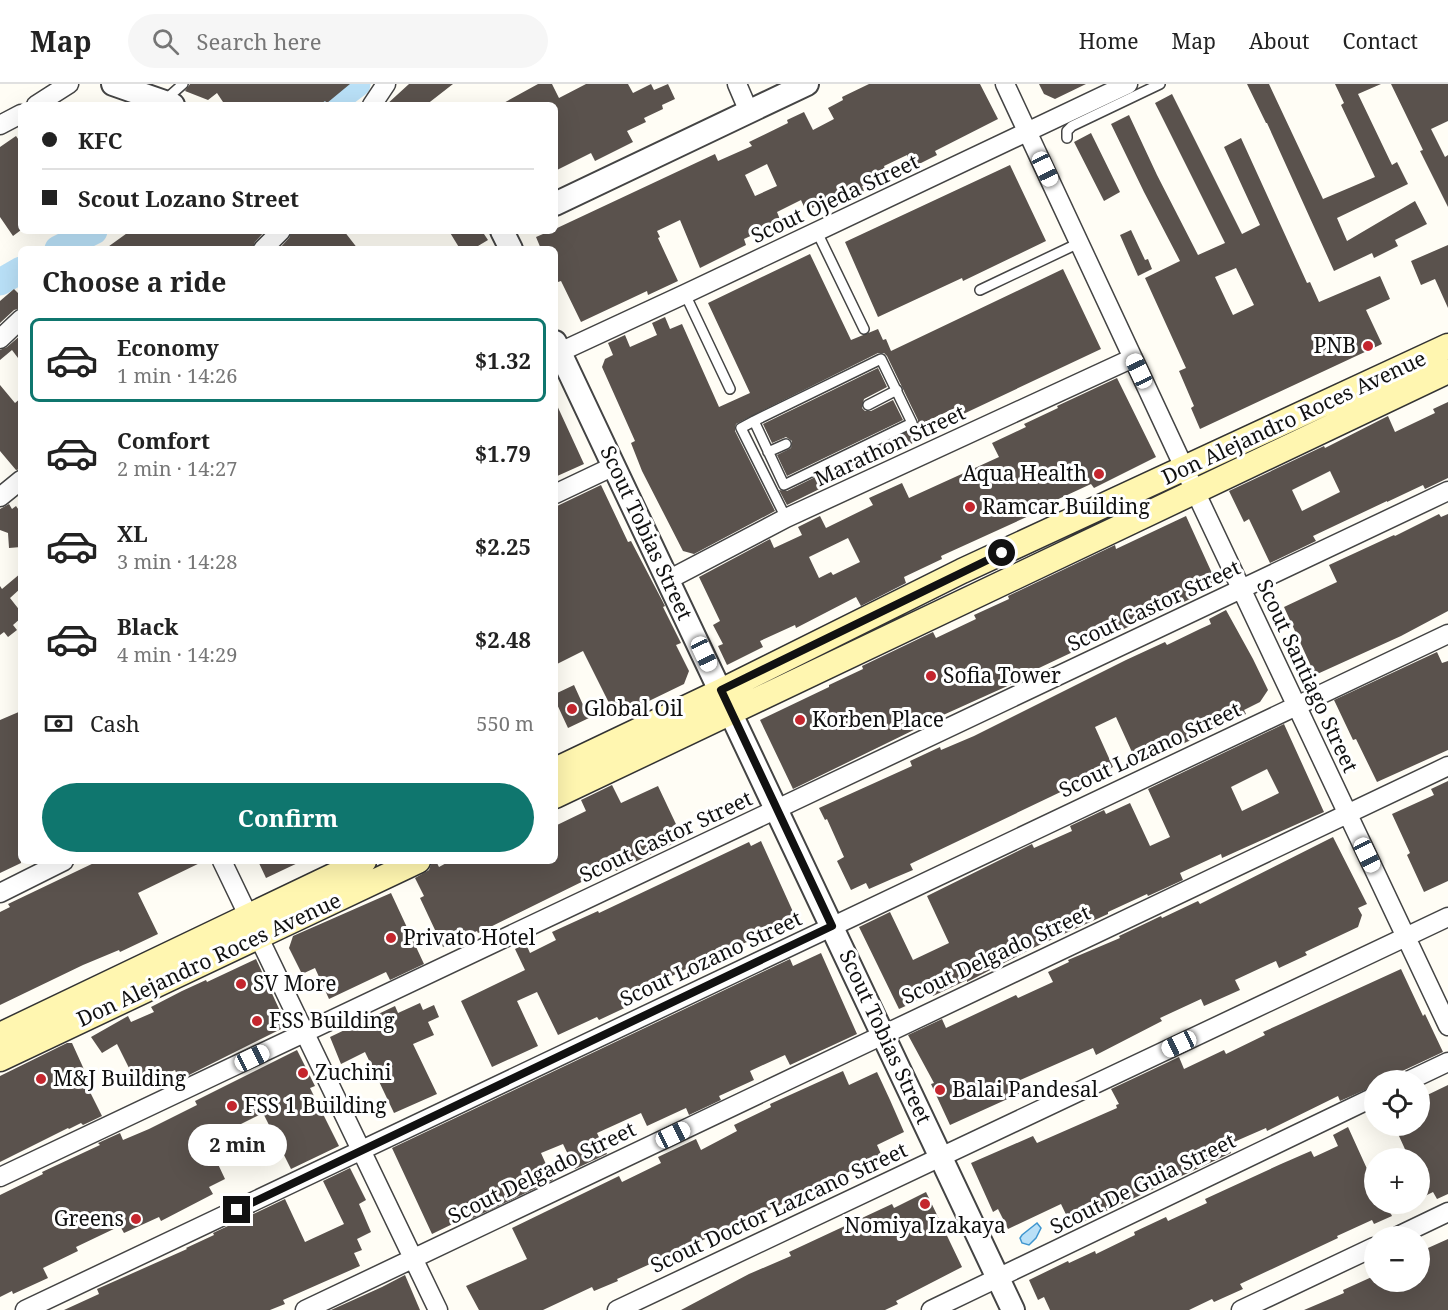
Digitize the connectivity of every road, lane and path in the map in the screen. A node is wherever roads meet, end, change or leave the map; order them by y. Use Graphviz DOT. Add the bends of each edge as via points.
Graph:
graph roads {
  1 [pos="69,84"];
  2 [pos="113,84"];
  3 [pos="183,84"];
  4 [pos="386,84"];
  5 [pos="736,84"];
  6 [pos="807,84"];
  7 [pos="1005,84"];
  8 [pos="1128,84"];
  9 [pos="1160,84"];
  10 [pos="41,102"];
  11 [pos="165,102"];
  12 [pos="169,102"];
  13 [pos="374,102"];
  14 [pos="749,112"];
  15 [pos="18,116"];
  16 [pos="0,125"];
  17 [pos="1028,132"];
  18 [pos="1067,138"];
  19 [pos="558,203"];
  20 [pos="817,232"];
  21 [pos="278,234"];
  22 [pos="1079,243"];
  23 [pos="266,246"];
  24 [pos="980,290"];
  25 [pos="686,294"];
  26 [pos="18,322"];
  27 [pos="864,329"];
  28 [pos="0,339"];
  29 [pos="1448,346"];
  30 [pos="558,347"];
  31 [pos="558,349"];
  32 [pos="1133,358"];
  33 [pos="1448,371"];
  34 [pos="730,389"];
  35 [pos="897,390"];
  36 [pos="868,405"];
  37 [pos="754,421"];
  38 [pos="786,444"];
  39 [pos="768,452"];
  40 [pos="614,466"];
  41 [pos="1185,469"];
  42 [pos="18,482"];
  43 [pos="1195,491"];
  44 [pos="1448,491"];
  45 [pos="558,493"];
  46 [pos="0,497"];
  47 [pos="786,518"];
  48 [pos="668,580"];
  49 [pos="1241,589"];
  50 [pos="1448,634"];
  51 [pos="726,701"];
  52 [pos="1296,706"];
  53 [pos="558,765"];
  54 [pos="1448,766"];
  55 [pos="558,794"];
  56 [pos="777,809"];
  57 [pos="1347,814"];
  58 [pos="58,864"];
  59 [pos="223,864"];
  60 [pos="359,864"];
  61 [pos="410,864"];
  62 [pos="0,893"];
  63 [pos="1448,917"];
  64 [pos="832,926"];
  65 [pos="253,927"];
  66 [pos="1406,936"];
  67 [pos="95,1002"];
  68 [pos="1448,1026"];
  69 [pos="305,1032"];
  70 [pos="883,1034"];
  71 [pos="0,1035"];
  72 [pos="0,1059"];
  73 [pos="1448,1062"];
  74 [pos="1430,1071"];
  75 [pos="1364,1102"];
  76 [pos="362,1150"];
  77 [pos="941,1156"];
  78 [pos="0,1177"];
  79 [pos="1448,1212"];
  80 [pos="1419,1226"];
  81 [pos="1364,1252"];
  82 [pos="414,1259"];
  83 [pos="998,1278"];
  84 [pos="25,1310"];
  85 [pos="305,1310"];
  86 [pos="438,1310"];
  87 [pos="617,1310"];
  88 [pos="931,1310"];
  89 [pos="1013,1310"];
  90 [pos="1241,1310"];
  1 -- 10 [label="street"];
  2 -- 11 [label="street"];
  3 -- 12 [label="lane"];
  4 -- 13 [label="street"];
  5 -- 14 [label="street"];
  6 -- 14 [label="street"];
  7 -- 17 [label="street, Scout Santiago Street"];
  8 -- 17 [label="street, Scout Ojeda Street"];
  9 -- 18 [label="lane" via="1072,126"];
  14 -- 19 [label="street"];
  15 -- 16 [label="street"];
  17 -- 20 [label="street, Scout Ojeda Street"];
  17 -- 22 [label="street, Scout Santiago Street"];
  20 -- 25 [label="street, Scout Ojeda Street"];
  20 -- 27 [label="lane"];
  21 -- 23 [label="street"];
  22 -- 24 [label="lane"];
  22 -- 32 [label="street, Scout Santiago Street"];
  25 -- 30 [label="street, Scout Ojeda Street"];
  25 -- 34 [label="lane"];
  26 -- 28 [label="street"];
  29 -- 41 [label="main road, Don Alejandro Roces Avenue"];
  31 -- 40 [label="street, Scout Tobias Street"];
  32 -- 41 [label="street, Scout Santiago Street"];
  32 -- 47 [label="street, Marathon Street"];
  33 -- 43 [label="main road, Don Alejandro Roces Avenue"];
  35 -- 36 [label="lane"];
  35 -- 37 [label="lane" via="881,359"];
  35 -- 39 [label="lane" via="912,423 784,485"];
  37 -- 39 [label="lane"];
  37 -- 47 [label="lane" via="741,428"];
  38 -- 39 [label="lane"];
  40 -- 45 [label="street"];
  40 -- 48 [label="street, Scout Tobias Street"];
  41 -- 43 [label="street, Scout Santiago Street"];
  41 -- 51 [label="main road, Don Alejandro Roces Avenue" via="962,572"];
  42 -- 46 [label="street"];
  43 -- 49 [label="street, Scout Santiago Street"];
  43 -- 51 [label="main road, Don Alejandro Roces Avenue"];
  44 -- 49 [label="street, Scout Castor Street"];
  47 -- 48 [label="street, Marathon Street"];
  48 -- 51 [label="street, Scout Tobias Street"];
  49 -- 52 [label="street, Scout Santiago Street"];
  49 -- 56 [label="street, Scout Castor Street"];
  50 -- 52 [label="street, Scout Lozano Street"];
  51 -- 53 [label="main road, Don Alejandro Roces Avenue"];
  51 -- 55 [label="main road, Don Alejandro Roces Avenue"];
  51 -- 56 [label="street, Scout Tobias Street"];
  52 -- 57 [label="street, Scout Santiago Street"];
  52 -- 64 [label="street, Scout Lozano Street"];
  54 -- 57 [label="street, Scout Delgado Street"];
  56 -- 64 [label="street, Scout Tobias Street"];
  56 -- 69 [label="street, Scout Castor Street"];
  57 -- 66 [label="street, Scout Santiago Street"];
  57 -- 70 [label="street, Scout Delgado Street"];
  58 -- 62 [label="street"];
  59 -- 65 [label="street"];
  60 -- 65 [label="main road, Don Alejandro Roces Avenue"];
  61 -- 65 [label="main road, Don Alejandro Roces Avenue"];
  63 -- 66 [label="street, Scout Doctor Lazcano Street"];
  64 -- 70 [label="street, Scout Tobias Street"];
  64 -- 76 [label="street, Scout Lozano Street"];
  65 -- 67 [label="main road, Don Alejandro Roces Avenue"];
  65 -- 69 [label="street"];
  66 -- 68 [label="street, Scout Santiago Street"];
  66 -- 77 [label="street, Scout Doctor Lazcano Street"];
  67 -- 71 [label="main road, Don Alejandro Roces Avenue"];
  67 -- 72 [label="main road, Don Alejandro Roces Avenue"];
  69 -- 76 [label="street"];
  69 -- 78 [label="street, Scout Castor Street"];
  70 -- 77 [label="street, Scout Tobias Street"];
  70 -- 82 [label="street, Scout Delgado Street"];
  73 -- 74 [label="street"];
  75 -- 83 [label="street, Scout De Guia Street"];
  76 -- 82 [label="street"];
  76 -- 84 [label="street, Scout Lozano Street"];
  77 -- 83 [label="street, Scout Tobias Street"];
  77 -- 87 [label="street, Scout Doctor Lazcano Street"];
  79 -- 80 [label="street"];
  81 -- 90 [label="street"];
  82 -- 85 [label="street, Scout Delgado Street"];
  82 -- 86 [label="street"];
  83 -- 88 [label="street, Scout De Guia Street"];
  83 -- 89 [label="street, Scout Tobias Street"];
}
